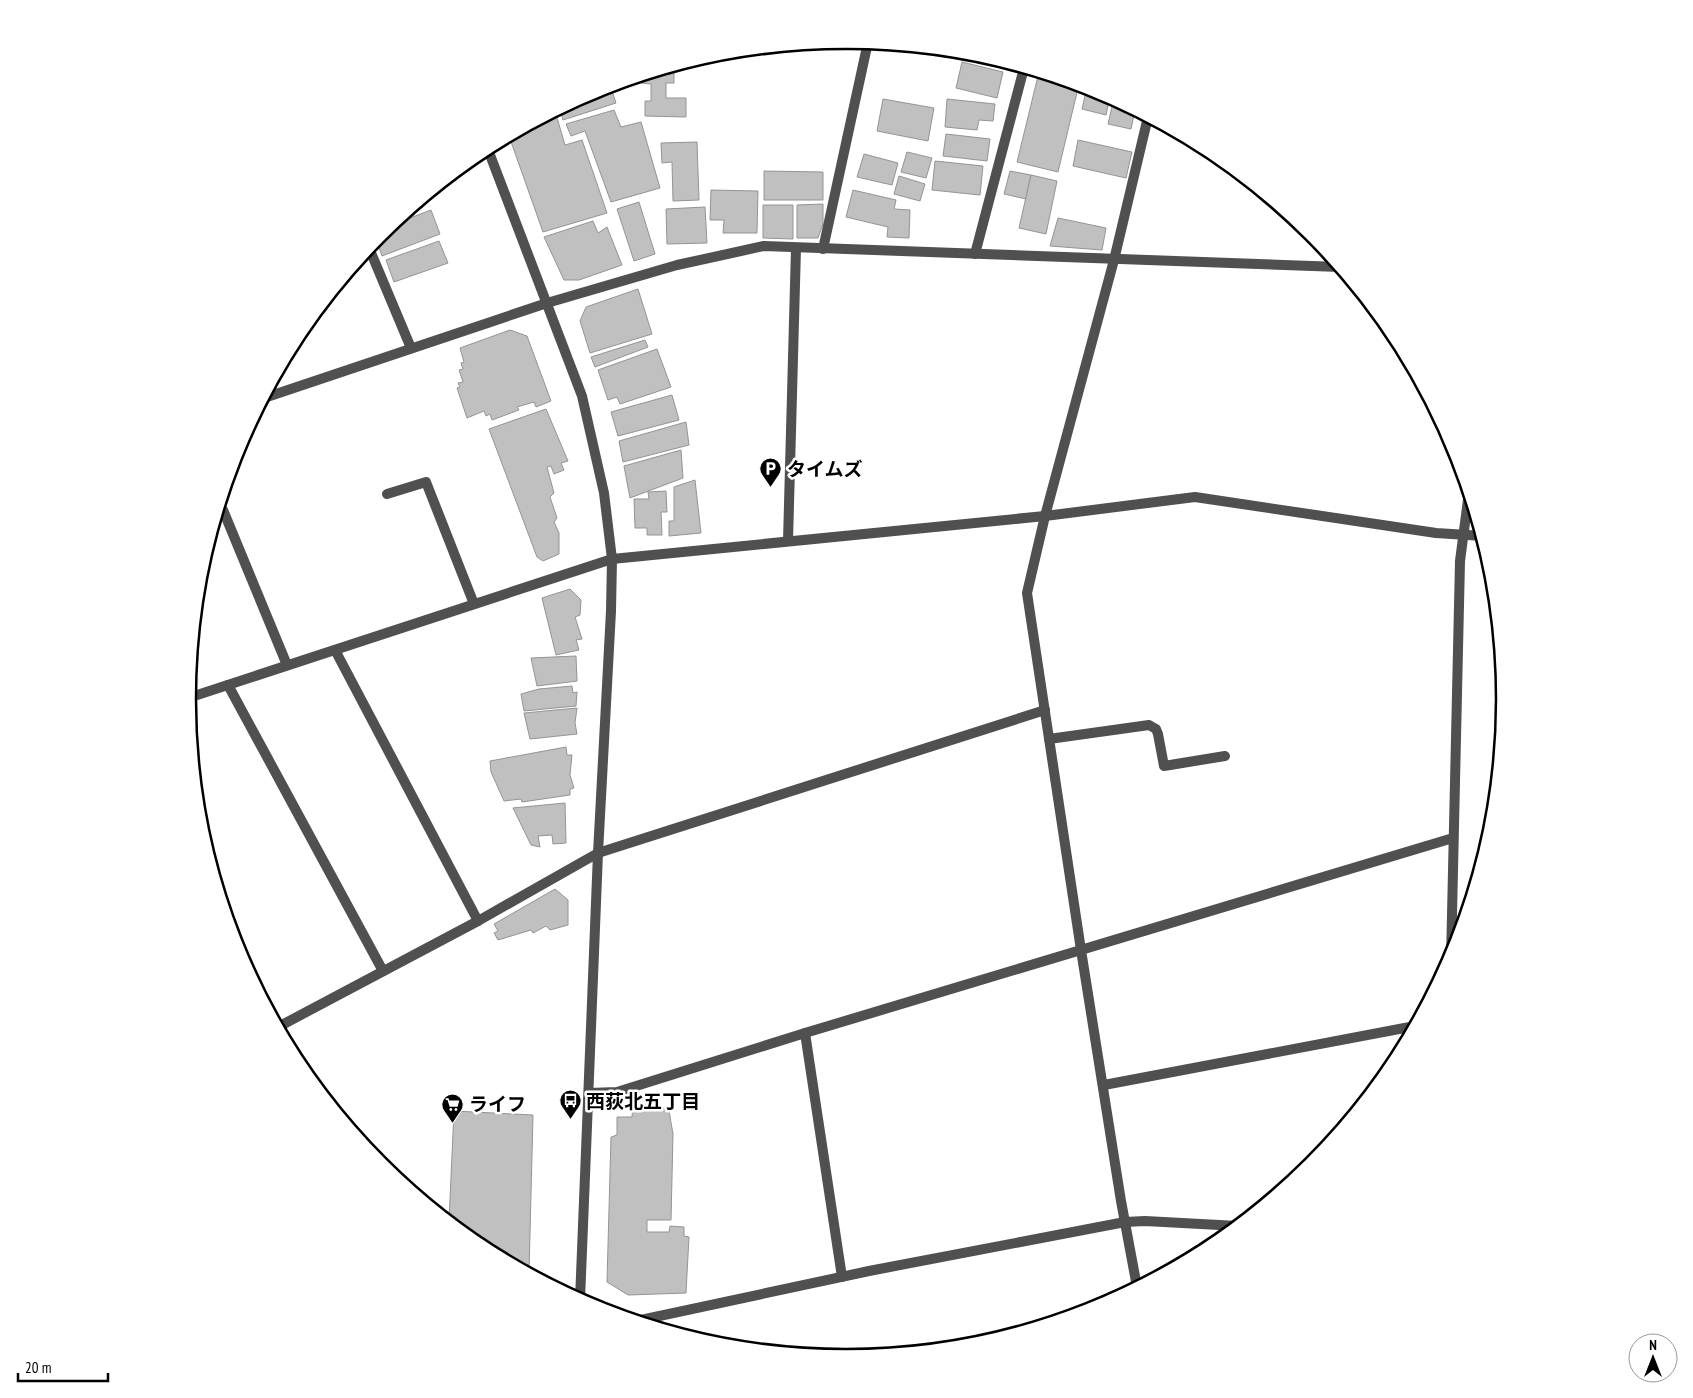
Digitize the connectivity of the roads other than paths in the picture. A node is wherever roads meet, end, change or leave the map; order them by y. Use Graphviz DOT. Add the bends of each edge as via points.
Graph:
graph roads {
  1 [pos="866,49"];
  2 [pos="1023,73"];
  3 [pos="1147,123"];
  4 [pos="490,155"];
  5 [pos="796,248"];
  6 [pos="823,249"];
  7 [pos="976,254"];
  8 [pos="371,256"];
  9 [pos="1114,260"];
  10 [pos="1331,266"];
  11 [pos="547,303"];
  12 [pos="411,348"];
  13 [pos="271,395"];
  14 [pos="387,494"];
  15 [pos="1467,506"];
  16 [pos="224,512"];
  17 [pos="1045,516"];
  18 [pos="1463,535"];
  19 [pos="1476,536"];
  20 [pos="788,541"];
  21 [pos="612,559"];
  22 [pos="474,604"];
  23 [pos="335,650"];
  24 [pos="287,665"];
  25 [pos="228,685"];
  26 [pos="196,695"];
  27 [pos="1045,710"];
  28 [pos="1049,739"];
  29 [pos="1225,756"];
  30 [pos="1453,838"];
  31 [pos="598,853"];
  32 [pos="478,921"];
  33 [pos="1451,936"];
  34 [pos="1081,950"];
  35 [pos="383,971"];
  36 [pos="283,1024"];
  37 [pos="1408,1027"];
  38 [pos="805,1033"];
  39 [pos="1104,1085"];
  40 [pos="589,1093"];
  41 [pos="1125,1222"];
  42 [pos="1228,1225"];
  43 [pos="842,1277"];
  44 [pos="1136,1281"];
  45 [pos="580,1292"];
  46 [pos="648,1318"];
  1 -- 6 [label="street"];
  2 -- 7 [label="street"];
  3 -- 9 [label="street"];
  4 -- 11 [label="street"];
  5 -- 6 [label="street"];
  5 -- 11 [label="street" via="764,246 677,265"];
  5 -- 20 [label="street"];
  6 -- 7 [label="street"];
  7 -- 9 [label="street"];
  8 -- 12 [label="street"];
  9 -- 10 [label="street"];
  9 -- 17 [label="street"];
  11 -- 12 [label="street"];
  11 -- 21 [label="street" via="584,405 604,493"];
  12 -- 13 [label="street"];
  14 -- 22 [label="street" via="426,482"];
  15 -- 18 [label="street"];
  16 -- 24 [label="street"];
  17 -- 18 [label="street" via="1195,497"];
  17 -- 20 [label="street"];
  17 -- 27 [label="street" via="1027,593"];
  18 -- 19 [label="street"];
  18 -- 30 [label="street"];
  20 -- 21 [label="street"];
  21 -- 22 [label="street"];
  21 -- 31 [label="street"];
  22 -- 23 [label="street"];
  23 -- 24 [label="street"];
  23 -- 32 [label="street"];
  24 -- 25 [label="street"];
  25 -- 26 [label="street"];
  25 -- 35 [label="street"];
  27 -- 28 [label="street"];
  27 -- 31 [label="street"];
  28 -- 29 [label="street" via="1149,725 1158,734 1164,766"];
  28 -- 34 [label="street"];
  30 -- 33 [label="street"];
  30 -- 34 [label="street"];
  31 -- 32 [label="street"];
  31 -- 40 [label="street"];
  32 -- 35 [label="street"];
  34 -- 38 [label="street"];
  34 -- 39 [label="street"];
  35 -- 36 [label="street"];
  37 -- 39 [label="street"];
  38 -- 40 [label="street" via="617,1092"];
  38 -- 43 [label="street"];
  39 -- 41 [label="street"];
  40 -- 45 [label="street"];
  41 -- 42 [label="street" via="1145,1220"];
  41 -- 43 [label="street"];
  41 -- 44 [label="street"];
  43 -- 46 [label="street"];
}
